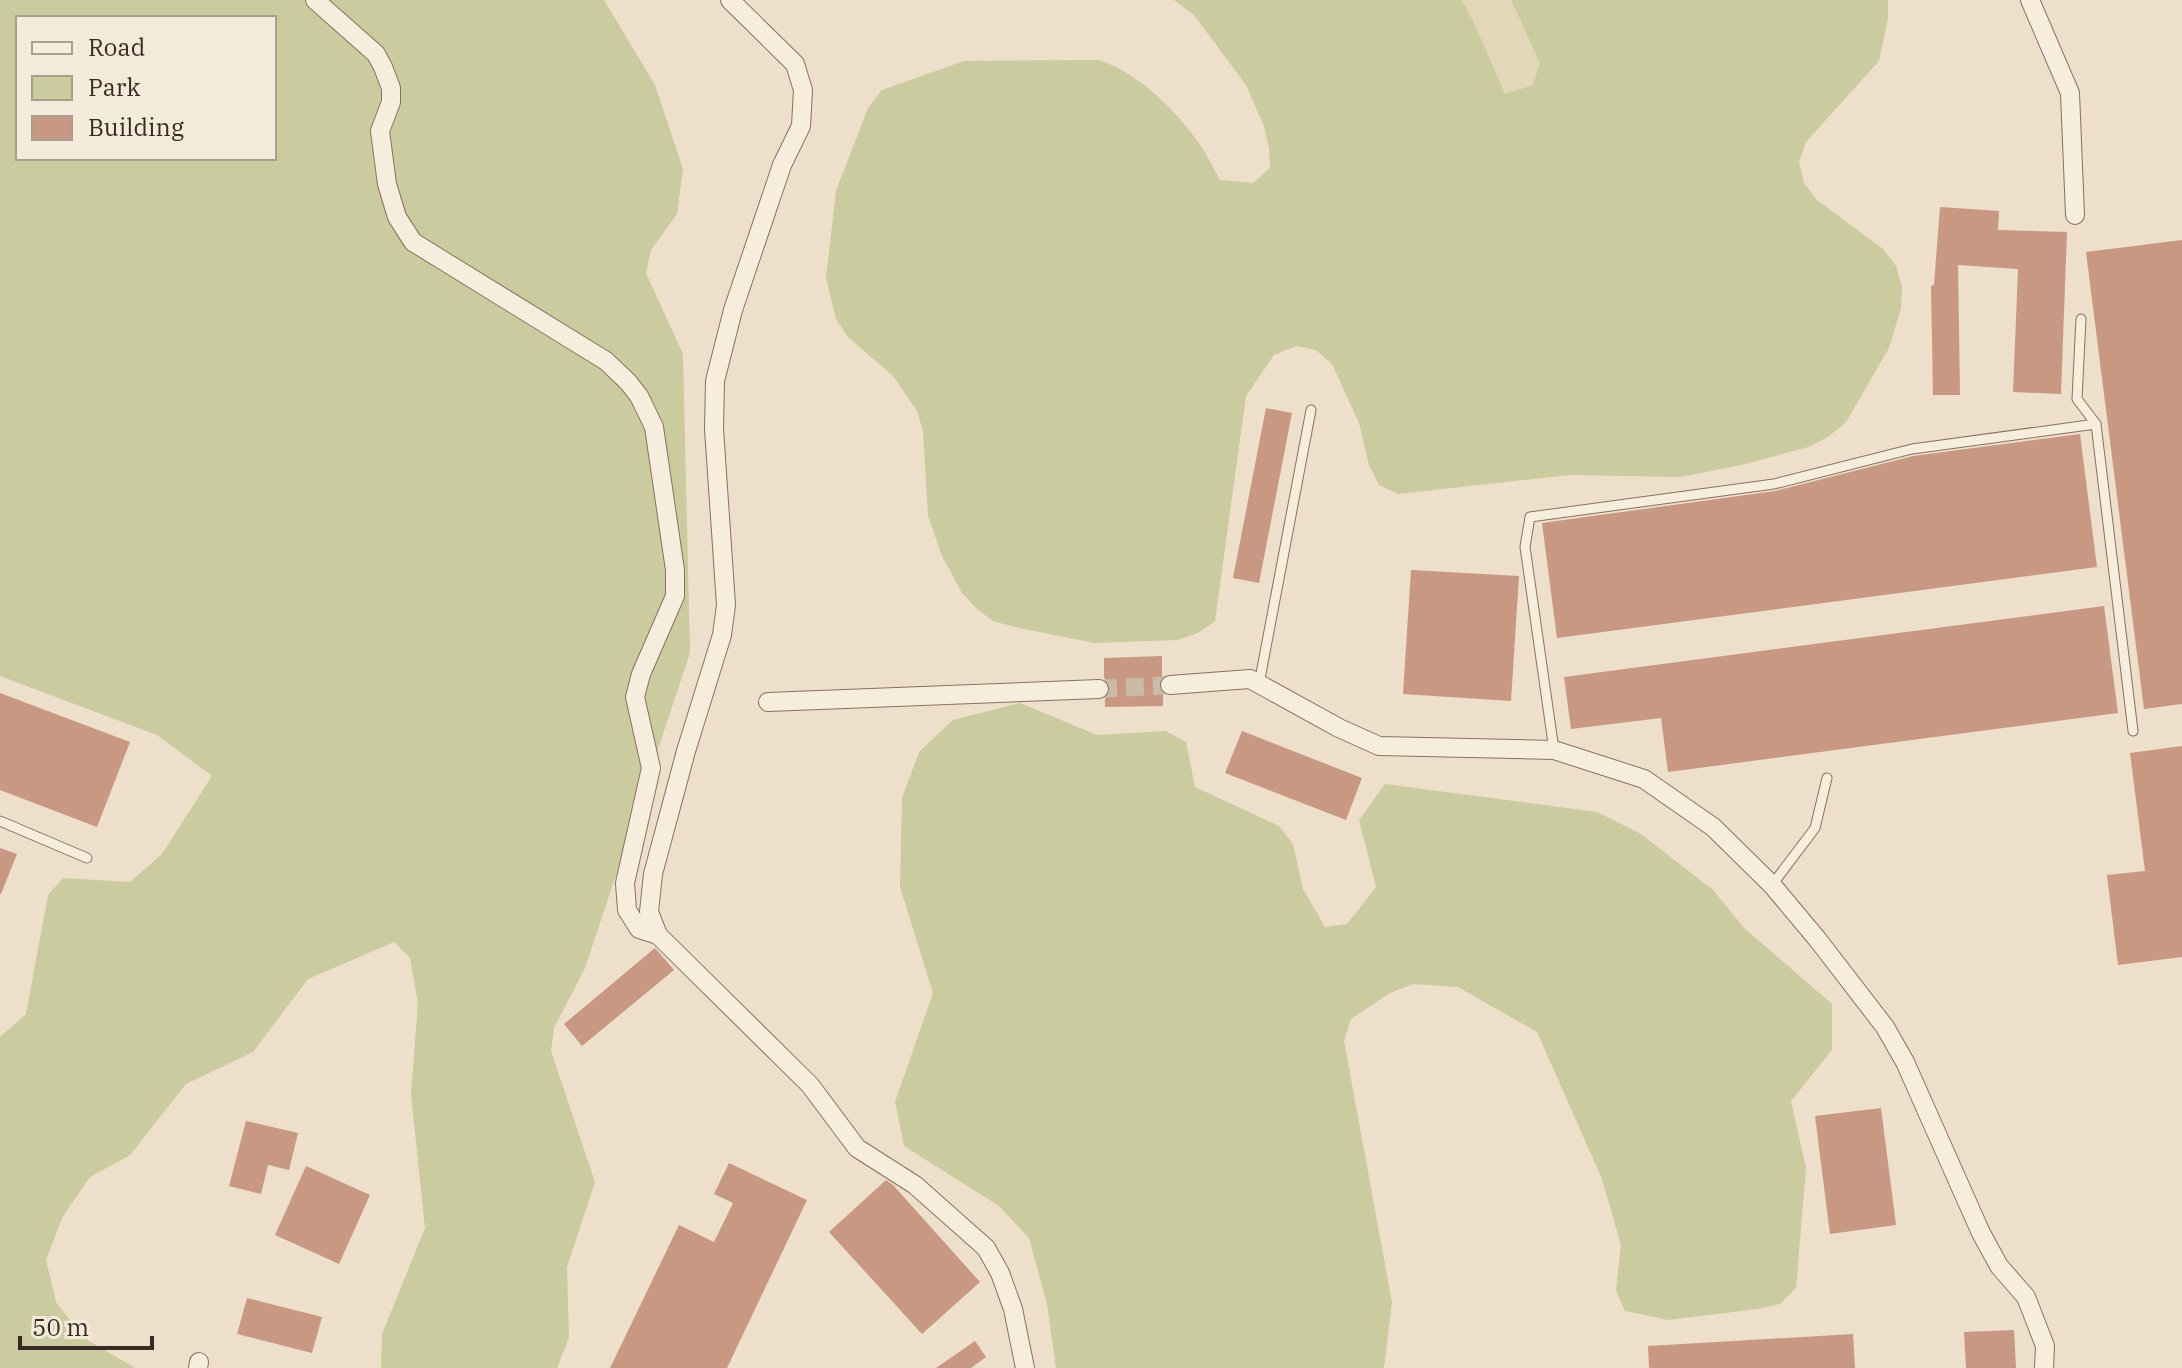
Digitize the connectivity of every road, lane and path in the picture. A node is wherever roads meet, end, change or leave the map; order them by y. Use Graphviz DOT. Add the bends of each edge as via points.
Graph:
graph roads {
  1 [pos="315,0"];
  2 [pos="730,0"];
  3 [pos="2030,0"];
  4 [pos="2075,215"];
  5 [pos="2081,319"];
  6 [pos="1311,410"];
  7 [pos="2096,424"];
  8 [pos="1259,684"];
  9 [pos="1170,685"];
  10 [pos="1099,689"];
  11 [pos="768,702"];
  12 [pos="2133,731"];
  13 [pos="1554,750"];
  14 [pos="1827,778"];
  15 [pos="0,821"];
  16 [pos="87,858"];
  17 [pos="1772,885"];
  18 [pos="658,935"];
  19 [pos="1025,1368"];
  20 [pos="2044,1368"];
  1 -- 18 [label="street" via="376,54 383,67 391,88 380,131 387,184 397,217 413,242 606,361 639,396 654,427 675,596 635,697 651,768 625,883 627,910 639,929"];
  2 -- 18 [label="street" via="795,64 803,90 802,114 733,310 715,381 726,605 653,874 649,912"];
  3 -- 4 [label="street" via="2070,93"];
  5 -- 7 [label="lane" via="2077,399"];
  6 -- 8 [label="lane"];
  7 -- 12 [label="lane"];
  7 -- 13 [label="lane" via="1912,449 1774,484 1530,517 1525,547"];
  8 -- 9 [label="street" via="1250,679"];
  8 -- 13 [label="street" via="1379,746"];
  10 -- 11 [label="street"];
  13 -- 17 [label="street" via="1644,779 1713,827"];
  14 -- 17 [label="lane" via="1815,828"];
  15 -- 16 [label="lane"];
  17 -- 20 [label="street" via="1885,1027 1905,1062 1981,1233 1999,1266 2026,1297 2045,1346"];
  18 -- 19 [label="street" via="810,1085 857,1148 915,1185 986,1248 1013,1309"];
}
